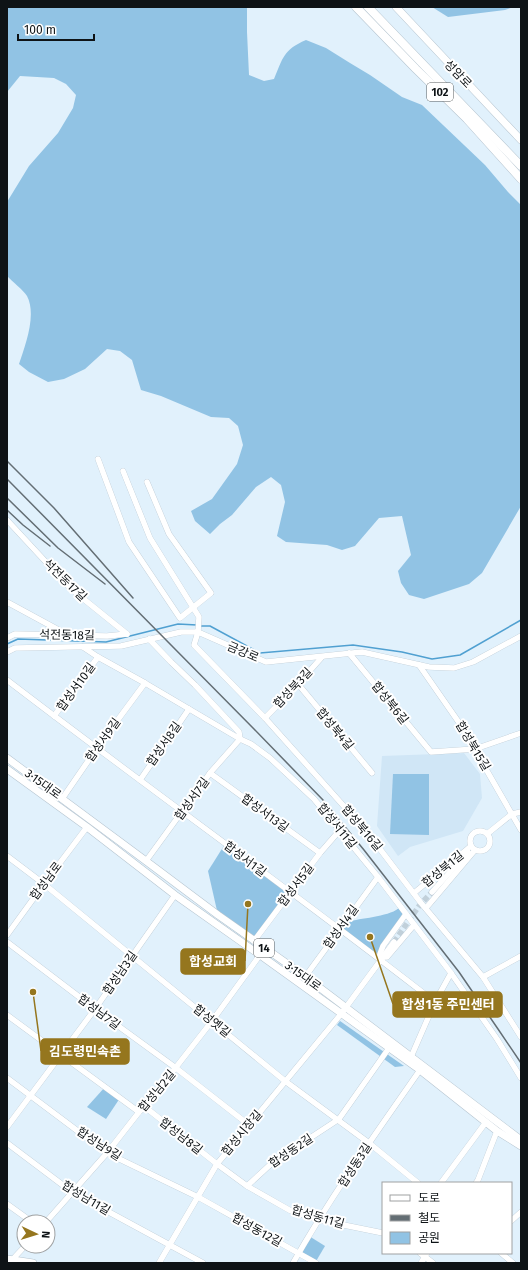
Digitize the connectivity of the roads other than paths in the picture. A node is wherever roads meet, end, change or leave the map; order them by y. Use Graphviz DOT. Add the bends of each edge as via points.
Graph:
graph roads {
  1 [pos="356,7"];
  2 [pos="368,7"];
  3 [pos="396,7"];
  4 [pos="521,140"];
  5 [pos="521,166"];
  6 [pos="521,179"];
  7 [pos="98,460"];
  8 [pos="123,471"];
  9 [pos="147,482"];
  10 [pos="7,520"];
  11 [pos="7,602"];
  12 [pos="193,607"];
  13 [pos="198,632"];
  14 [pos="127,634"];
  15 [pos="68,635"];
  16 [pos="521,636"];
  17 [pos="7,638"];
  18 [pos="149,639"];
  19 [pos="83,647"];
  20 [pos="7,652"];
  21 [pos="349,653"];
  22 [pos="98,657"];
  23 [pos="322,657"];
  24 [pos="419,665"];
  25 [pos="7,680"];
  26 [pos="145,683"];
  27 [pos="298,684"];
  28 [pos="189,709"];
  29 [pos="54,716"];
  30 [pos="265,718"];
  31 [pos="521,733"];
  32 [pos="240,739"];
  33 [pos="97,748"];
  34 [pos="475,749"];
  35 [pos="7,758"];
  36 [pos="7,769"];
  37 [pos="210,773"];
  38 [pos="372,773"];
  39 [pos="140,780"];
  40 [pos="62,799"];
  41 [pos="182,812"];
  42 [pos="521,812"];
  43 [pos="512,814"];
  44 [pos="87,828"];
  45 [pos="340,830"];
  46 [pos="521,830"];
  47 [pos="487,834"];
  48 [pos="473,848"];
  49 [pos="320,853"];
  50 [pos="7,856"];
  51 [pos="146,860"];
  52 [pos="378,877"];
  53 [pos="44,884"];
  54 [pos="290,892"];
  55 [pos="432,892"];
  56 [pos="414,893"];
  57 [pos="175,895"];
  58 [pos="426,908"];
  59 [pos="406,914"];
  60 [pos="414,925"];
  61 [pos="339,928"];
  62 [pos="7,935"];
  63 [pos="254,941"];
  64 [pos="7,942"];
  65 [pos="394,942"];
  66 [pos="260,955"];
  67 [pos="132,956"];
  68 [pos="521,956"];
  69 [pos="382,958"];
  70 [pos="451,972"];
  71 [pos="305,977"];
  72 [pos="483,977"];
  73 [pos="436,1002"];
  74 [pos="346,1007"];
  75 [pos="95,1009"];
  76 [pos="341,1014"];
  77 [pos="7,1015"];
  78 [pos="212,1021"];
  79 [pos="521,1037"];
  80 [pos="389,1048"];
  81 [pos="61,1054"];
  82 [pos="411,1057"];
  83 [pos="176,1068"];
  84 [pos="420,1070"];
  85 [pos="7,1078"];
  86 [pos="521,1078"];
  87 [pos="285,1081"];
  88 [pos="31,1096"];
  89 [pos="145,1107"];
  90 [pos="139,1112"];
  91 [pos="339,1119"];
  92 [pos="486,1122"];
  93 [pos="249,1125"];
  94 [pos="7,1127"];
  95 [pos="497,1131"];
  96 [pos="521,1140"];
  97 [pos="7,1143"];
  98 [pos="369,1143"];
  99 [pos="521,1146"];
  100 [pos="107,1153"];
  101 [pos="217,1164"];
  102 [pos="417,1182"];
  103 [pos="442,1182"];
  104 [pos="477,1182"];
  105 [pos="247,1186"];
  106 [pos="72,1192"];
  107 [pos="198,1197"];
  108 [pos="7,1204"];
  109 [pos="521,1212"];
  110 [pos="21,1214"];
  111 [pos="53,1214"];
  112 [pos="319,1220"];
  113 [pos="512,1220"];
  114 [pos="382,1233"];
  115 [pos="169,1245"];
  116 [pos="299,1253"];
  117 [pos="424,1254"];
  118 [pos="502,1254"];
  119 [pos="10,1260"];
  120 [pos="32,1263"];
  121 [pos="159,1263"];
  122 [pos="203,1263"];
  123 [pos="293,1263"];
  124 [pos="316,1263"];
  125 [pos="421,1263"];
  126 [pos="433,1263"];
  127 [pos="513,1263"];
  1 -- 6 [label="highway, 102" via="467,119"];
  2 -- 5 [label="highway, 102"];
  3 -- 4 [label="main road, 성암로"];
  7 -- 12 [label="street" via="129,542 180,618"];
  8 -- 12 [label="street" via="150,538"];
  9 -- 12 [label="street" via="169,534 211,593"];
  10 -- 14 [label="street, 석전동17길" via="70,588"];
  11 -- 15 [label="street"];
  12 -- 13 [label="street" via="199,617"];
  13 -- 18 [label="street, 금강로" via="182,632"];
  13 -- 23 [label="street, 금강로" via="266,662"];
  13 -- 30 [label="street, 합성북16길" via="194,646"];
  14 -- 15 [label="street, 석전동18길"];
  15 -- 17 [label="street, 석전동18길" via="15,634"];
  16 -- 24 [label="street, 금강로" via="473,662 454,668"];
  18 -- 19 [label="street, 금강로" via="121,646"];
  18 -- 32 [label="street" via="239,732"];
  19 -- 20 [label="street, 금강로" via="15,648"];
  19 -- 22 [label="street, 합성서11길"];
  21 -- 23 [label="street, 금강로"];
  21 -- 24 [label="street, 금강로" via="362,652"];
  21 -- 34 [label="street, 합성북6길" via="431,752"];
  22 -- 26 [label="street, 합성서11길"];
  22 -- 29 [label="street, 합성서10길"];
  23 -- 27 [label="street, 합성북3길"];
  24 -- 34 [label="street, 합성북15길"];
  25 -- 29 [label="street, 합성서1길"];
  26 -- 28 [label="street, 합성서11길"];
  26 -- 33 [label="street, 합성서9길"];
  27 -- 30 [label="street, 합성북3길"];
  27 -- 38 [label="street, 합성북4길"];
  28 -- 32 [label="street, 합성서11길"];
  28 -- 39 [label="street, 합성서8길"];
  29 -- 33 [label="street, 합성서1길"];
  30 -- 56 [label="street, 합성북16길" via="367,832"];
  31 -- 34 [label="street"];
  32 -- 37 [label="street, 합성서7길"];
  32 -- 45 [label="street, 합성서11길" via="270,758 314,799"];
  33 -- 39 [label="street, 합성서1길"];
  33 -- 40 [label="street, 합성서9길"];
  34 -- 43 [label="street, 합성북15길"];
  35 -- 40 [label="main road, 3·15대로 / 14"];
  36 -- 44 [label="main road, 3·15대로 / 14"];
  37 -- 41 [label="street, 합성서7길"];
  37 -- 49 [label="street, 합성서13길"];
  39 -- 41 [label="street, 합성서1길"];
  40 -- 51 [label="main road, 3·15대로 / 14"];
  41 -- 51 [label="street, 합성서7길"];
  41 -- 54 [label="street, 합성서1길"];
  42 -- 43 [label="street"];
  43 -- 46 [label="street, 합성북15길"];
  43 -- 47 [label="street"];
  44 -- 53 [label="street, 합성남로"];
  44 -- 57 [label="main road, 3·15대로 / 14"];
  45 -- 49 [label="street, 합성서5길"];
  45 -- 52 [label="street, 합성서11길"];
  47 -- 48 [label="street" via="490,839 488,846 483,850"];
  47 -- 48 [label="street" via="480,830 474,832 470,837"];
  48 -- 55 [label="street"];
  48 -- 56 [label="street, 합성북1길"];
  48 -- 58 [label="street"];
  49 -- 54 [label="street, 합성서5길"];
  50 -- 53 [label="street, 합성옛길"];
  51 -- 63 [label="main road, 3·15대로 / 14"];
  52 -- 59 [label="street, 합성서11길"];
  52 -- 61 [label="street, 합성서4길"];
  53 -- 62 [label="street, 합성남로"];
  53 -- 67 [label="street, 합성옛길"];
  54 -- 61 [label="street, 합성서1길"];
  54 -- 63 [label="street, 합성서5길"];
  56 -- 58 [label="street, 합성북16길"];
  57 -- 66 [label="main road, 3·15대로 / 14"];
  57 -- 67 [label="street, 합성남3길"];
  58 -- 72 [label="street, 합성북16길"];
  59 -- 60 [label="street, 합성서11길"];
  59 -- 69 [label="street" via="383,946 380,954"];
  60 -- 69 [label="street" via="386,957"];
  60 -- 70 [label="street, 합성서11길"];
  61 -- 69 [label="street, 합성서1길"];
  61 -- 71 [label="street, 합성서4길"];
  63 -- 71 [label="main road, 3·15대로 / 14"];
  64 -- 75 [label="street, 합성남7길"];
  65 -- 69 [label="street"];
  66 -- 76 [label="main road, 3·15대로 / 14"];
  66 -- 78 [label="street, 합성남2길"];
  67 -- 75 [label="street, 합성남3길"];
  67 -- 78 [label="street, 합성옛길"];
  68 -- 72 [label="street"];
  69 -- 73 [label="street, 합성서1길"];
  69 -- 74 [label="street, 합성시장길"];
  70 -- 73 [label="street"];
  70 -- 86 [label="street, 합성서11길"];
  71 -- 74 [label="main road, 3·15대로 / 14"];
  72 -- 79 [label="street, 합성북16길"];
  73 -- 82 [label="street"];
  74 -- 76 [label="street, 합성시장길"];
  74 -- 82 [label="main road, 3·15대로 / 14"];
  75 -- 81 [label="street, 합성남3길"];
  75 -- 83 [label="street, 합성남7길"];
  76 -- 80 [label="main road, 3·15대로 / 14"];
  76 -- 87 [label="street, 합성시장길"];
  77 -- 81 [label="street"];
  78 -- 83 [label="street, 합성남2길"];
  78 -- 87 [label="street, 합성옛길"];
  80 -- 84 [label="main road, 3·15대로 / 14"];
  80 -- 91 [label="street"];
  81 -- 88 [label="street, 합성남3길"];
  81 -- 90 [label="street"];
  82 -- 96 [label="main road, 3·15대로 / 14"];
  83 -- 89 [label="street, 합성남2길"];
  83 -- 93 [label="street, 합성남7길"];
  84 -- 92 [label="main road, 3·15대로 / 14"];
  84 -- 98 [label="street, 합성동3길"];
  85 -- 88 [label="street, 합성남9길"];
  87 -- 91 [label="street, 합성옛길"];
  87 -- 93 [label="street, 합성시장길"];
  88 -- 94 [label="street, 합성남3길"];
  88 -- 100 [label="street, 합성남9길"];
  89 -- 90 [label="street, 합성남2길"];
  89 -- 101 [label="street, 합성남8길"];
  90 -- 100 [label="street, 합성남2길"];
  91 -- 98 [label="street, 합성옛길"];
  91 -- 105 [label="street, 합성동2길" via="272,1163"];
  92 -- 95 [label="main road, 3·15대로 / 14"];
  92 -- 103 [label="street"];
  93 -- 101 [label="street, 합성시장길"];
  95 -- 99 [label="main road, 3·15대로 / 14"];
  95 -- 104 [label="street"];
  97 -- 106 [label="street, 합성남11길"];
  98 -- 102 [label="street, 합성옛길"];
  98 -- 112 [label="street, 합성동3길"];
  100 -- 106 [label="street, 합성남2길"];
  100 -- 107 [label="street, 합성남9길"];
  101 -- 105 [label="street, 합성동11길"];
  101 -- 107 [label="street, 합성시장길"];
  105 -- 112 [label="street, 합성동11길" via="291,1211"];
  106 -- 111 [label="street, 합성남2길"];
  106 -- 115 [label="street, 합성남11길"];
  107 -- 115 [label="street, 합성시장길"];
  107 -- 116 [label="street, 합성동12길"];
  108 -- 110 [label="street"];
  109 -- 113 [label="street"];
  112 -- 114 [label="street, 합성동11길"];
  112 -- 116 [label="street, 합성동3길"];
  115 -- 121 [label="street, 합성시장길"];
  115 -- 122 [label="street, 합성남11길"];
  116 -- 123 [label="street, 합성동3길"];
  116 -- 124 [label="street, 합성동12길"];
  117 -- 125 [label="street"];
  117 -- 126 [label="street"];
  118 -- 127 [label="street"];
  119 -- 120 [label="main road"];
}
